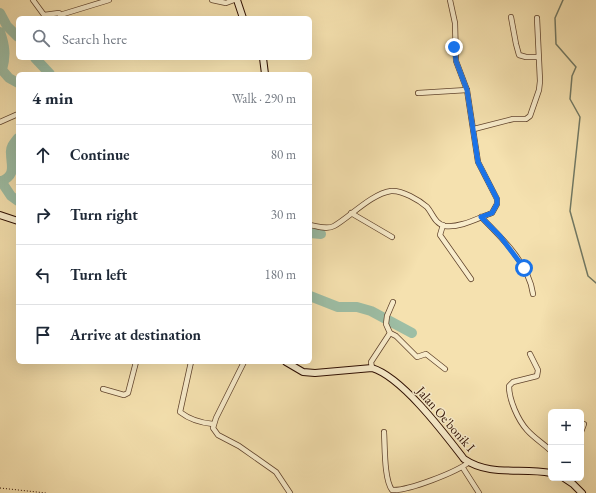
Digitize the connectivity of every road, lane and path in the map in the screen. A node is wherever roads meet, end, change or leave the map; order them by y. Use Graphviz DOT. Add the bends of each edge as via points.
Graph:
graph roads {
  1 [pos="33,0"];
  2 [pos="109,0"];
  3 [pos="212,0"];
  4 [pos="234,0"];
  5 [pos="237,0"];
  6 [pos="450,0"];
  7 [pos="61,16"];
  8 [pos="242,16"];
  9 [pos="511,17"];
  10 [pos="537,18"];
  11 [pos="538,57"];
  12 [pos="263,60"];
  13 [pos="265,72"];
  14 [pos="467,90"];
  15 [pos="418,93"];
  16 [pos="16,115"];
  17 [pos="0,122"];
  18 [pos="474,129"];
  19 [pos="351,213"];
  20 [pos="0,215"];
  21 [pos="481,217"];
  22 [pos="16,220"];
  23 [pos="312,225"];
  24 [pos="443,225"];
  25 [pos="392,237"];
  26 [pos="471,278"];
  27 [pos="533,294"];
  28 [pos="393,302"];
  29 [pos="390,333"];
  30 [pos="530,354"];
  31 [pos="135,364"];
  32 [pos="191,364"];
  33 [pos="243,364"];
  34 [pos="289,364"];
  35 [pos="372,368"];
  36 [pos="445,369"];
  37 [pos="103,388"];
  38 [pos="214,424"];
  39 [pos="384,432"];
  40 [pos="548,448"];
  41 [pos="469,462"];
  42 [pos="463,468"];
  43 [pos="548,473"];
  44 [pos="568,481"];
  45 [pos="0,488"];
  46 [pos="390,492"];
  47 [pos="46,493"];
  48 [pos="290,493"];
  49 [pos="479,493"];
  50 [pos="582,493"];
  1 -- 7 [label="street" via="44,15 59,13"];
  2 -- 7 [label="street"];
  3 -- 4 [label="street" via="226,3"];
  5 -- 8 [label="street"];
  6 -- 14 [label="street" via="455,23 456,61"];
  9 -- 11 [label="street" via="520,54"];
  10 -- 11 [label="street"];
  11 -- 18 [label="street" via="539,90 530,116 526,119 513,119"];
  12 -- 13 [label="street"];
  14 -- 15 [label="street"];
  14 -- 18 [label="street"];
  16 -- 17 [label="street"];
  18 -- 21 [label="street" via="478,162 497,199 492,213"];
  19 -- 23 [label="street" via="334,226 323,228"];
  19 -- 24 [label="street" via="365,203 391,191 399,192 426,206 435,220"];
  19 -- 25 [label="street"];
  20 -- 22 [label="street"];
  21 -- 24 [label="street" via="463,224"];
  21 -- 27 [label="street" via="500,236 524,268 531,282"];
  24 -- 26 [label="street" via="440,235"];
  28 -- 29 [label="street" via="386,324"];
  29 -- 35 [label="street" via="371,362"];
  29 -- 36 [label="street" via="417,357 426,354"];
  30 -- 40 [label="street" via="538,370 537,376 510,384 510,393 518,416 527,431"];
  31 -- 37 [label="street" via="128,393 124,395"];
  32 -- 38 [label="street" via="180,412 185,416"];
  33 -- 38 [label="street"];
  34 -- 35 [label="street" via="303,372 315,373"];
  35 -- 41 [label="street, Jalan Oe'bonik I" via="380,370 411,395"];
  38 -- 48 [label="street" via="213,428 218,435 239,446 276,472"];
  39 -- 46 [label="street"];
  41 -- 42 [label="street"];
  41 -- 43 [label="street, Jalan Oe'bonik I" via="500,470"];
  42 -- 46 [label="street"];
  42 -- 49 [label="street"];
  44 -- 50 [label="street"];
  45 -- 47 [label="path"];
}
